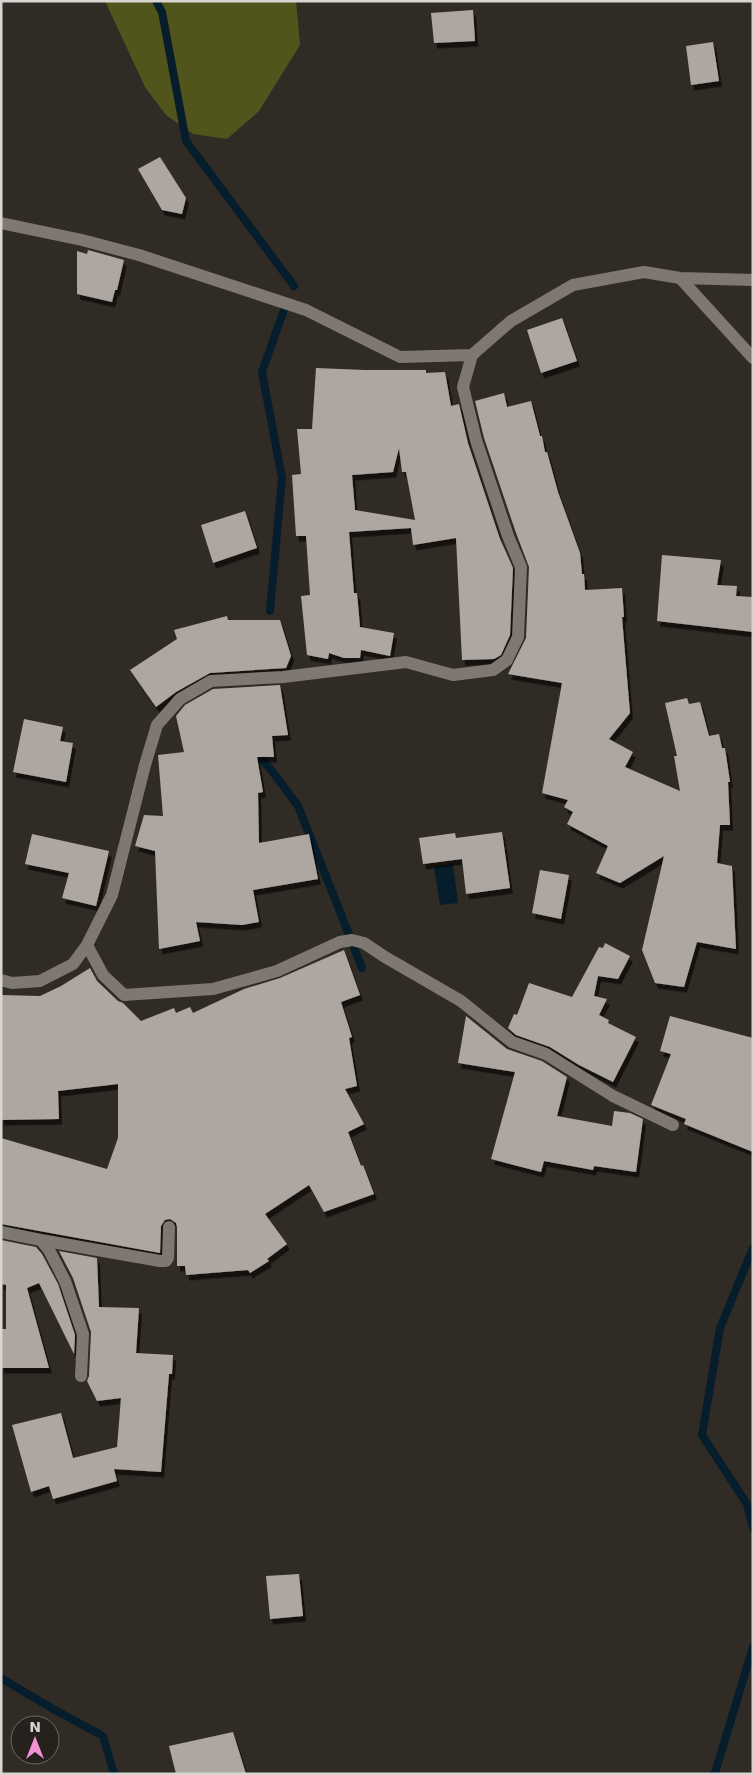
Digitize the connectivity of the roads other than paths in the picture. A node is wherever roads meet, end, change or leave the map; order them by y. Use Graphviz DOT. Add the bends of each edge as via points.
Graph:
graph roads {
  1 [pos="1,223"];
  2 [pos="680,278"];
  3 [pos="753,280"];
  4 [pos="472,355"];
  5 [pos="753,358"];
  6 [pos="87,945"];
  7 [pos="1,980"];
  8 [pos="673,1125"];
  9 [pos="169,1227"];
  10 [pos="1,1232"];
  11 [pos="42,1240"];
  12 [pos="81,1376"];
  1 -- 4 [label="street" via="138,255 296,306 400,357"];
  2 -- 3 [label="street"];
  2 -- 4 [label="street" via="644,272 572,285 511,321"];
  2 -- 5 [label="street"];
  4 -- 6 [label="street" via="463,387 476,440 521,567 518,637 507,660 493,670 453,675 406,662 283,677 211,681 180,699 157,725 112,895"];
  6 -- 7 [label="street" via="73,964 40,981 12,984"];
  6 -- 8 [label="street" via="103,975 124,995 213,989 277,971 340,942 364,943 461,1001 512,1042 546,1054 613,1096"];
  9 -- 11 [label="street" via="166,1261"];
  10 -- 11 [label="street"];
  11 -- 12 [label="street" via="64,1281 82,1334"];
}
